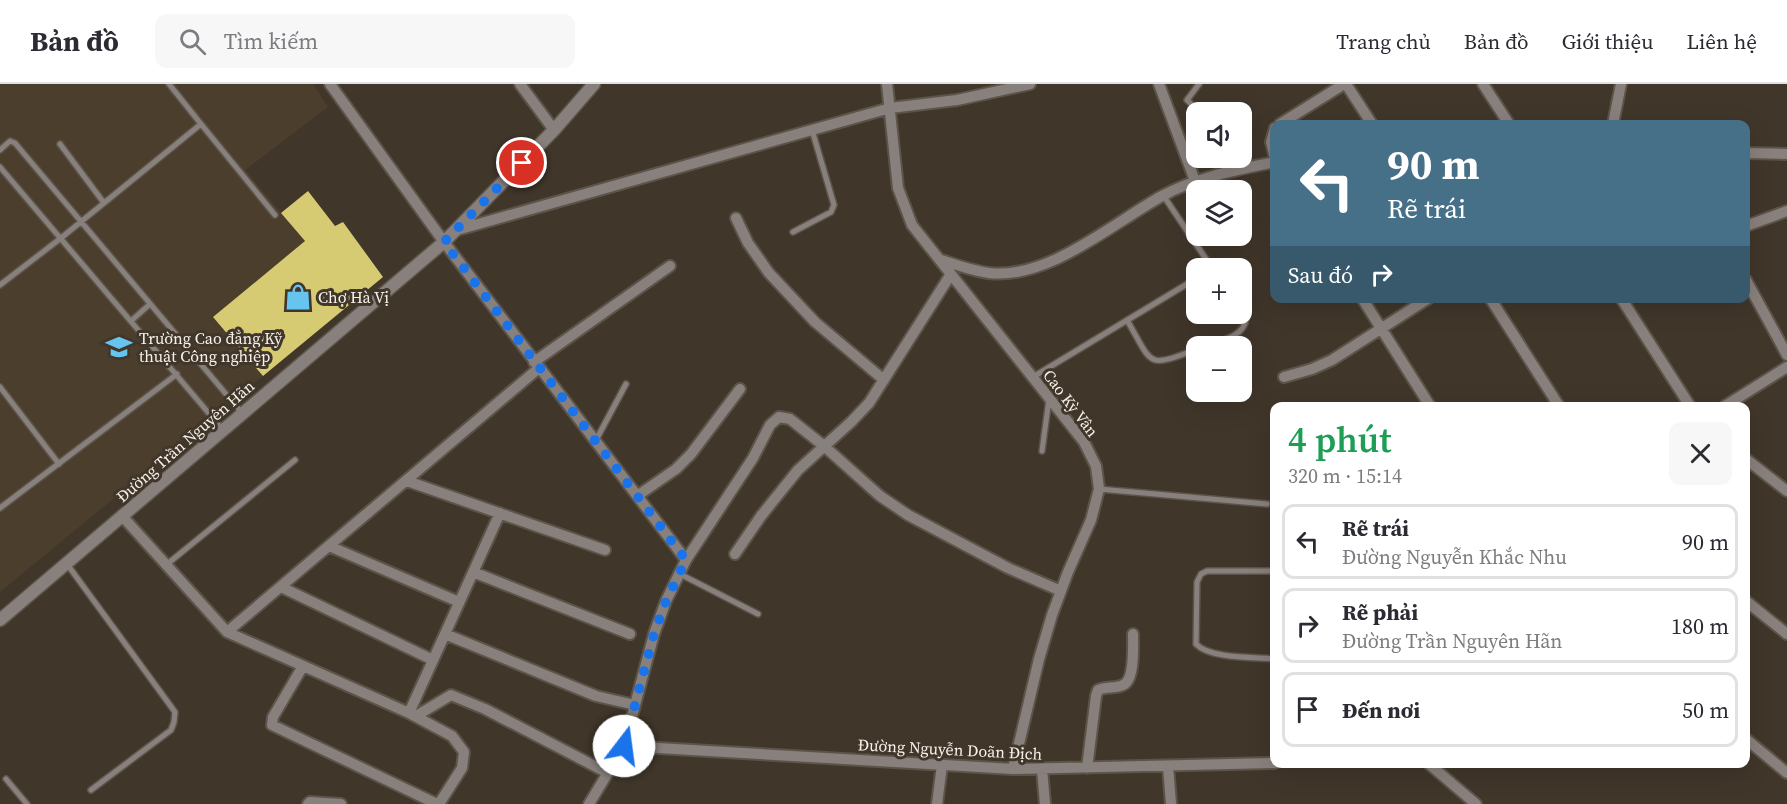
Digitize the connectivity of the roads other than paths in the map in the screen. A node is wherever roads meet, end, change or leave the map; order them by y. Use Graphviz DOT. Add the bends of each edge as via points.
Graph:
graph roads {
  1 [pos="169,84"];
  2 [pos="330,84"];
  3 [pos="520,84"];
  4 [pos="594,84"];
  5 [pos="887,84"];
  6 [pos="1030,84"];
  7 [pos="1159,84"];
  8 [pos="1199,84"];
  9 [pos="1345,84"];
  10 [pos="1483,84"];
  11 [pos="1621,84"];
  12 [pos="1189,102"];
  13 [pos="890,108"];
  14 [pos="1286,120"];
  15 [pos="1369,120"];
  16 [pos="1506,120"];
  17 [pos="1614,120"];
  18 [pos="201,124"];
  19 [pos="554,130"];
  20 [pos="812,130"];
  21 [pos="60,144"];
  22 [pos="0,150"];
  23 [pos="1750,153"];
  24 [pos="1787,154"];
  25 [pos="1270,161"];
  26 [pos="0,166"];
  27 [pos="1195,180"];
  28 [pos="1198,180"];
  29 [pos="1186,185"];
  30 [pos="1163,195"];
  31 [pos="104,203"];
  32 [pos="1787,211"];
  33 [pos="275,215"];
  34 [pos="736,218"];
  35 [pos="81,222"];
  36 [pos="1750,225"];
  37 [pos="457,230"];
  38 [pos="793,232"];
  39 [pos="61,238"];
  40 [pos="444,242"];
  41 [pos="1205,258"];
  42 [pos="941,260"];
  43 [pos="670,266"];
  44 [pos="951,274"];
  45 [pos="0,285"];
  46 [pos="1186,285"];
  47 [pos="1750,287"];
  48 [pos="1365,303"];
  49 [pos="1421,303"];
  50 [pos="1493,303"];
  51 [pos="1624,303"];
  52 [pos="150,304"];
  53 [pos="1127,320"];
  54 [pos="131,321"];
  55 [pos="1245,324"];
  56 [pos="1381,329"];
  57 [pos="1231,336"];
  58 [pos="1186,354"];
  59 [pos="1787,355"];
  60 [pos="537,365"];
  61 [pos="1787,367"];
  62 [pos="177,374"];
  63 [pos="1033,377"];
  64 [pos="1284,377"];
  65 [pos="884,380"];
  66 [pos="626,384"];
  67 [pos="0,387"];
  68 [pos="740,389"];
  69 [pos="1049,397"];
  70 [pos="1427,402"];
  71 [pos="1555,402"];
  72 [pos="1687,402"];
  73 [pos="1731,402"];
  74 [pos="242,413"];
  75 [pos="224,430"];
  76 [pos="595,442"];
  77 [pos="824,446"];
  78 [pos="1042,451"];
  79 [pos="295,460"];
  80 [pos="1750,462"];
  81 [pos="59,464"];
  82 [pos="407,481"];
  83 [pos="1099,489"];
  84 [pos="1787,491"];
  85 [pos="637,496"];
  86 [pos="1267,504"];
  87 [pos="0,508"];
  88 [pos="500,513"];
  89 [pos="123,517"];
  90 [pos="328,546"];
  91 [pos="605,550"];
  92 [pos="735,554"];
  93 [pos="686,560"];
  94 [pos="67,564"];
  95 [pos="166,565"];
  96 [pos="1270,571"];
  97 [pos="473,572"];
  98 [pos="680,574"];
  99 [pos="281,587"];
  100 [pos="1061,591"];
  101 [pos="459,602"];
  102 [pos="1750,604"];
  103 [pos="758,614"];
  104 [pos="0,620"];
  105 [pos="227,632"];
  106 [pos="445,634"];
  107 [pos="630,634"];
  108 [pos="1133,634"];
  109 [pos="1787,634"];
  110 [pos="1270,659"];
  111 [pos="433,660"];
  112 [pos="303,666"];
  113 [pos="635,705"];
  114 [pos="412,715"];
  115 [pos="1750,742"];
  116 [pos="624,746"];
  117 [pos="1270,764"];
  118 [pos="942,765"];
  119 [pos="1168,766"];
  120 [pos="1087,768"];
  121 [pos="1434,768"];
  122 [pos="1013,769"];
  123 [pos="1042,769"];
  124 [pos="608,773"];
  125 [pos="1787,773"];
  126 [pos="6,779"];
  127 [pos="91,790"];
  128 [pos="27,804"];
  129 [pos="308,804"];
  130 [pos="341,804"];
  131 [pos="438,804"];
  132 [pos="589,804"];
  133 [pos="937,804"];
  134 [pos="1045,804"];
  135 [pos="1171,804"];
  136 [pos="1476,804"];
  1 -- 18 [label="lane"];
  2 -- 40 [label="street"];
  3 -- 19 [label="street"];
  4 -- 19 [label="street, Đường Trần Nguyên Hãn"];
  5 -- 13 [label="street, Cao Kỳ Vân"];
  6 -- 13 [label="street" via="957,100"];
  7 -- 27 [label="street"];
  8 -- 12 [label="lane"];
  9 -- 14 [label="street"];
  9 -- 15 [label="street"];
  10 -- 16 [label="street"];
  11 -- 17 [label="street"];
  13 -- 20 [label="street"];
  13 -- 42 [label="street, Cao Kỳ Vân" via="898,188 912,225"];
  18 -- 31 [label="lane"];
  18 -- 33 [label="lane"];
  19 -- 37 [label="street, Đường Trần Nguyên Hãn"];
  20 -- 37 [label="street"];
  20 -- 38 [label="lane" via="834,205 831,212"];
  21 -- 31 [label="lane"];
  22 -- 35 [label="lane" via="10,141 15,142"];
  23 -- 24 [label="street"];
  25 -- 28 [label="street"];
  26 -- 39 [label="lane"];
  29 -- 30 [label="street"];
  30 -- 41 [label="lane"];
  30 -- 42 [label="street" via="1069,253 1013,273 989,273"];
  31 -- 35 [label="lane"];
  32 -- 36 [label="street"];
  34 -- 65 [label="street" via="769,273 815,322"];
  35 -- 39 [label="lane"];
  35 -- 52 [label="lane"];
  37 -- 40 [label="street, Đường Trần Nguyên Hãn"];
  39 -- 45 [label="lane"];
  39 -- 54 [label="lane"];
  40 -- 60 [label="street"];
  40 -- 74 [label="street, Đường Trần Nguyên Hãn"];
  42 -- 44 [label="street, Cao Kỳ Vân"];
  43 -- 60 [label="street"];
  44 -- 63 [label="street, Cao Kỳ Vân"];
  44 -- 65 [label="street"];
  46 -- 53 [label="lane"];
  47 -- 59 [label="street"];
  48 -- 56 [label="street"];
  49 -- 56 [label="street"];
  50 -- 71 [label="street"];
  51 -- 72 [label="street"];
  52 -- 54 [label="lane"];
  52 -- 74 [label="lane"];
  53 -- 58 [label="lane" via="1148,357 1156,362"];
  53 -- 63 [label="lane"];
  54 -- 62 [label="lane"];
  55 -- 57 [label="lane"];
  56 -- 64 [label="street" via="1332,360"];
  56 -- 70 [label="street"];
  60 -- 76 [label="street"];
  60 -- 82 [label="street"];
  61 -- 73 [label="street"];
  62 -- 75 [label="lane"];
  62 -- 81 [label="lane"];
  63 -- 69 [label="street, Cao Kỳ Vân"];
  65 -- 77 [label="street" via="869,403"];
  66 -- 76 [label="lane"];
  67 -- 81 [label="lane"];
  68 -- 85 [label="street" via="691,454"];
  69 -- 78 [label="lane"];
  69 -- 83 [label="street, Cao Kỳ Vân" via="1084,442 1096,466"];
  74 -- 75 [label="street, Đường Trần Nguyên Hãn"];
  75 -- 89 [label="street, Đường Trần Nguyên Hãn"];
  76 -- 85 [label="street"];
  77 -- 92 [label="street" via="778,494"];
  77 -- 93 [label="street" via="790,419 779,417 770,425 753,459"];
  77 -- 100 [label="street" via="880,496 908,515"];
  79 -- 95 [label="lane"];
  80 -- 84 [label="street"];
  81 -- 87 [label="lane"];
  82 -- 88 [label="street"];
  82 -- 90 [label="street"];
  83 -- 86 [label="lane"];
  83 -- 100 [label="street, Cao Kỳ Vân" via="1091,520"];
  85 -- 93 [label="street"];
  88 -- 91 [label="street"];
  88 -- 97 [label="street"];
  89 -- 94 [label="street, Đường Trần Nguyên Hãn"];
  89 -- 95 [label="street"];
  90 -- 99 [label="street"];
  90 -- 101 [label="street"];
  93 -- 98 [label="street"];
  94 -- 104 [label="street, Đường Trần Nguyên Hãn"];
  94 -- 127 [label="lane" via="175,712 171,729"];
  95 -- 105 [label="street"];
  96 -- 110 [label="lane" via="1201,574 1197,582 1196,644 1212,653"];
  97 -- 101 [label="street"];
  97 -- 107 [label="street"];
  98 -- 103 [label="lane"];
  98 -- 113 [label="street" via="654,634"];
  99 -- 105 [label="street"];
  99 -- 111 [label="street"];
  100 -- 122 [label="street, Cao Kỳ Vân" via="1039,659"];
  101 -- 106 [label="street"];
  102 -- 109 [label="street"];
  105 -- 112 [label="street"];
  106 -- 111 [label="street"];
  106 -- 113 [label="street" via="596,696"];
  108 -- 120 [label="street" via="1129,681 1098,690"];
  111 -- 114 [label="street"];
  112 -- 114 [label="street"];
  112 -- 131 [label="street" via="272,725"];
  113 -- 116 [label="street"];
  114 -- 124 [label="street" via="451,695"];
  114 -- 131 [label="street" via="452,736 464,752 462,768"];
  115 -- 125 [label="street"];
  116 -- 118 [label="street, Đường Nguyễn Doãn Địch"];
  116 -- 124 [label="street"];
  117 -- 119 [label="street, Đường Nguyễn Doãn Địch"];
  118 -- 122 [label="street, Đường Nguyễn Doãn Địch"];
  118 -- 133 [label="street"];
  119 -- 120 [label="street, Đường Nguyễn Doãn Địch"];
  119 -- 135 [label="street"];
  120 -- 123 [label="street, Đường Nguyễn Doãn Địch"];
  121 -- 136 [label="street"];
  122 -- 123 [label="street, Đường Nguyễn Doãn Địch"];
  123 -- 134 [label="street"];
  124 -- 132 [label="street"];
  126 -- 128 [label="lane"];
  129 -- 130 [label="street"];
}
